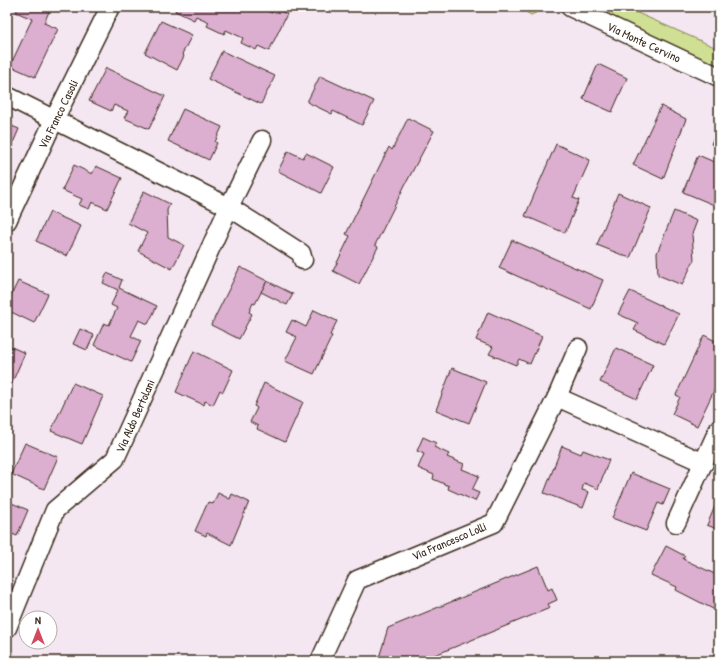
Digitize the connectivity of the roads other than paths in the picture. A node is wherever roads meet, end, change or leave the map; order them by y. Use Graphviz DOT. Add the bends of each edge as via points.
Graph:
graph roads {
  1 [pos="110,7"];
  2 [pos="570,7"];
  3 [pos="719,77"];
  4 [pos="7,96"];
  5 [pos="54,120"];
  6 [pos="262,140"];
  7 [pos="229,207"];
  8 [pos="7,221"];
  9 [pos="303,260"];
  10 [pos="578,348"];
  11 [pos="557,397"];
  12 [pos="719,428"];
  13 [pos="704,463"];
  14 [pos="676,523"];
  15 [pos="7,628"];
  16 [pos="320,661"];
  1 -- 5 [label="street, Via Franco Casoli"];
  2 -- 3 [label="street, Via Monte Cervino"];
  4 -- 5 [label="street"];
  5 -- 7 [label="street"];
  5 -- 8 [label="street, Via Franco Casoli"];
  6 -- 7 [label="street, Via Aldo Bertolani"];
  7 -- 9 [label="street" via="301,253"];
  7 -- 15 [label="street, Via Aldo Bertolani" via="115,459 54,510"];
  10 -- 11 [label="street, Via Francesco Lolli"];
  11 -- 13 [label="street"];
  11 -- 16 [label="street, Via Francesco Lolli" via="494,522 357,580"];
  12 -- 13 [label="street"];
  13 -- 14 [label="street"];
}
